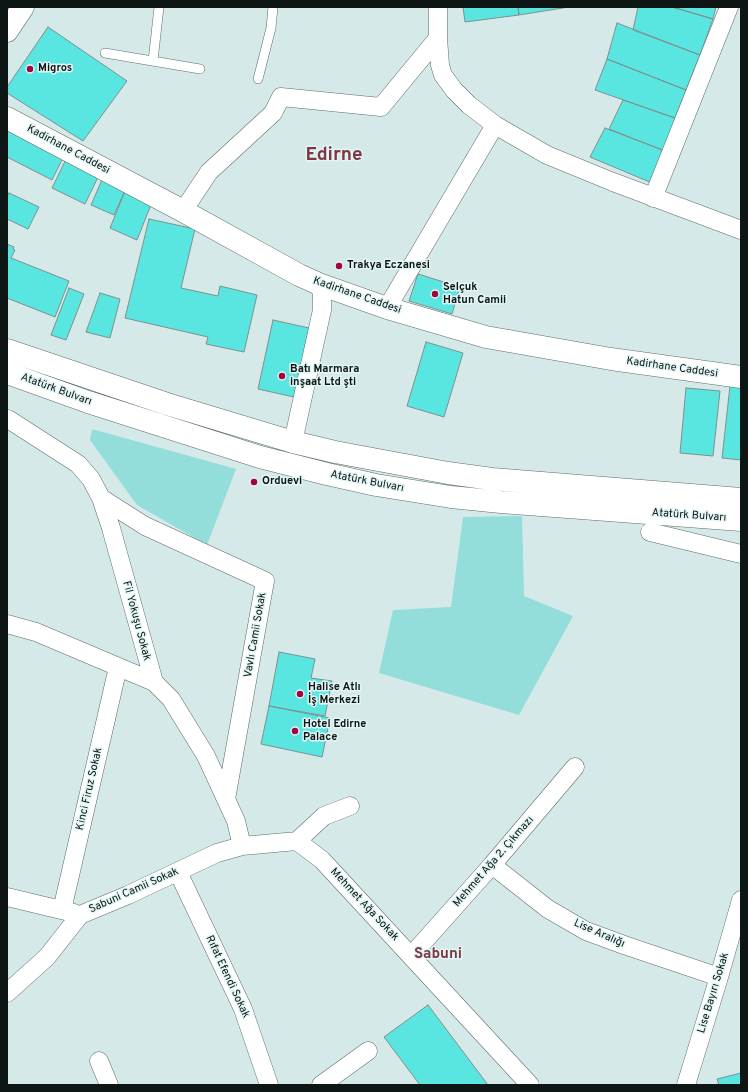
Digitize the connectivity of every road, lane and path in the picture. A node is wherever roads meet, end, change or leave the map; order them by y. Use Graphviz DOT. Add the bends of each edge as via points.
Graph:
graph roads {
  1 [pos="23,7"];
  2 [pos="159,7"];
  3 [pos="273,7"];
  4 [pos="438,7"];
  5 [pos="729,7"];
  6 [pos="7,31"];
  7 [pos="438,38"];
  8 [pos="105,53"];
  9 [pos="153,61"];
  10 [pos="200,69"];
  11 [pos="258,80"];
  12 [pos="7,118"];
  13 [pos="495,125"];
  14 [pos="653,198"];
  15 [pos="184,211"];
  16 [pos="740,225"];
  17 [pos="319,284"];
  18 [pos="387,308"];
  19 [pos="7,350"];
  20 [pos="7,373"];
  21 [pos="741,377"];
  22 [pos="8,420"];
  23 [pos="293,442"];
  24 [pos="101,498"];
  25 [pos="741,499"];
  26 [pos="741,520"];
  27 [pos="650,532"];
  28 [pos="741,554"];
  29 [pos="7,624"];
  30 [pos="118,667"];
  31 [pos="154,682"];
  32 [pos="575,767"];
  33 [pos="226,799"];
  34 [pos="350,806"];
  35 [pos="297,841"];
  36 [pos="242,846"];
  37 [pos="492,866"];
  38 [pos="178,872"];
  39 [pos="7,897"];
  40 [pos="741,900"];
  41 [pos="62,910"];
  42 [pos="80,915"];
  43 [pos="411,956"];
  44 [pos="719,977"];
  45 [pos="7,993"];
  46 [pos="368,1051"];
  47 [pos="99,1061"];
  48 [pos="524,1083"];
  49 [pos="109,1085"];
  50 [pos="270,1085"];
  51 [pos="320,1085"];
  52 [pos="686,1085"];
  1 -- 6 [label="main road"];
  2 -- 9 [label="lane"];
  3 -- 11 [label="lane" via="271,28"];
  4 -- 7 [label="street"];
  5 -- 14 [label="street"];
  7 -- 13 [label="street" via="440,65 444,75 454,90"];
  7 -- 15 [label="street" via="381,107 281,97 273,113 209,172"];
  8 -- 9 [label="lane"];
  9 -- 10 [label="lane"];
  12 -- 15 [label="main road, Kadirhane Caddesi"];
  13 -- 14 [label="street" via="547,155"];
  13 -- 18 [label="street"];
  14 -- 16 [label="street"];
  15 -- 17 [label="main road, Kadirhane Caddesi"];
  17 -- 18 [label="main road, Kadirhane Caddesi"];
  17 -- 23 [label="street" via="322,310"];
  18 -- 21 [label="main road, Kadirhane Caddesi" via="486,337 611,359"];
  19 -- 23 [label="main road, Atatürk Bulvarı" via="167,404"];
  20 -- 26 [label="main road, Atatürk Bulvarı" via="260,457 376,484 451,497 501,502"];
  22 -- 24 [label="street, Fil Yokuşu Sokak" via="78,464 91,479"];
  23 -- 25 [label="main road, Atatürk Bulvarı" via="342,454 448,473"];
  24 -- 31 [label="street, Fil Yokuşu Sokak"];
  24 -- 33 [label="street, Vavlı Camii Sokak" via="145,526 265,581"];
  27 -- 28 [label="street"];
  29 -- 30 [label="street" via="36,632"];
  30 -- 31 [label="street"];
  30 -- 41 [label="street, Kinci Firuz Sokak"];
  31 -- 33 [label="street, Fil Yokuşu Sokak" via="171,699 202,750"];
  32 -- 37 [label="street, Mehmet Ağa 2. Çıkmazı"];
  33 -- 36 [label="street, Fil Yokuşu Sokak" via="236,821"];
  34 -- 35 [label="street" via="324,816"];
  35 -- 36 [label="street"];
  35 -- 43 [label="street, Mehmet Ağa Sokak" via="322,860"];
  36 -- 38 [label="street, Sabuni Camii Sokak" via="217,853"];
  37 -- 43 [label="street, Mehmet Ağa 2. Çıkmazı"];
  37 -- 44 [label="street, Lise Aralığı" via="548,909 586,930"];
  38 -- 42 [label="street, Sabuni Camii Sokak"];
  38 -- 50 [label="street, Rıfat Efendi Sokak" via="243,1009"];
  39 -- 41 [label="street"];
  40 -- 44 [label="street, Lise Bayırı Sokak"];
  41 -- 42 [label="street"];
  42 -- 45 [label="street, Sabuni Camii Sokak" via="47,957"];
  43 -- 48 [label="street, Mehmet Ağa Sokak"];
  44 -- 52 [label="street, Lise Bayırı Sokak"];
  46 -- 51 [label="street"];
  47 -- 49 [label="street"];
}
